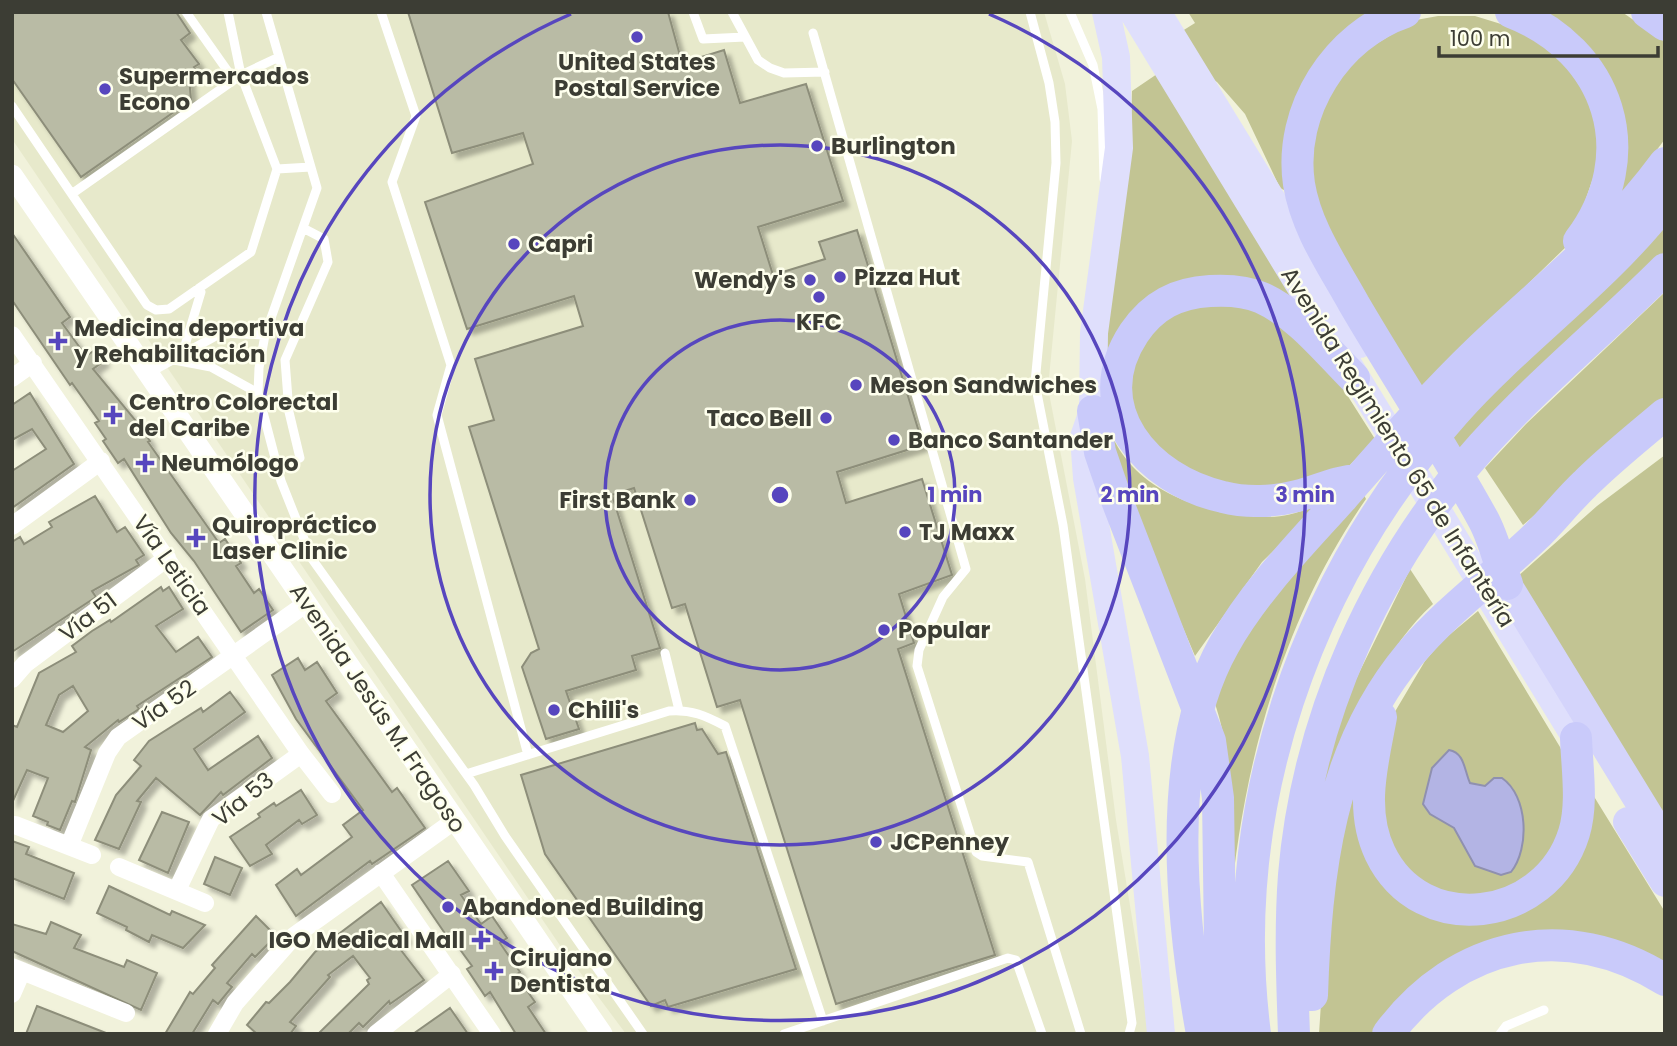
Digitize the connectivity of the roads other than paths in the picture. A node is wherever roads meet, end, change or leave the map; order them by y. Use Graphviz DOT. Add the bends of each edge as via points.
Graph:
graph roads {
  1 [pos="186,12"];
  2 [pos="228,12"];
  3 [pos="266,12"];
  4 [pos="381,12"];
  5 [pos="693,12"];
  6 [pos="732,12"];
  7 [pos="1030,12"];
  8 [pos="1070,12"];
  9 [pos="1106,12"];
  10 [pos="1133,12"];
  11 [pos="1157,12"];
  12 [pos="1405,12"];
  13 [pos="1511,12"];
  14 [pos="1647,12"];
  15 [pos="1665,25"];
  16 [pos="813,33"];
  17 [pos="745,37"];
  18 [pos="279,57"];
  19 [pos="825,72"];
  20 [pos="238,77"];
  21 [pos="12,106"];
  22 [pos="1664,165"];
  23 [pos="311,167"];
  24 [pos="277,169"];
  25 [pos="12,175"];
  26 [pos="73,193"];
  27 [pos="1665,202"];
  28 [pos="1111,216"];
  29 [pos="303,228"];
  30 [pos="1665,269"];
  31 [pos="199,288"];
  32 [pos="1515,317"];
  33 [pos="12,335"];
  34 [pos="265,335"];
  35 [pos="183,352"];
  36 [pos="169,359"];
  37 [pos="33,363"];
  38 [pos="149,373"];
  39 [pos="12,377"];
  40 [pos="1354,378"];
  41 [pos="258,393"];
  42 [pos="1450,398"];
  43 [pos="1093,411"];
  44 [pos="1664,422"];
  45 [pos="300,458"];
  46 [pos="101,461"];
  47 [pos="1358,480"];
  48 [pos="12,526"];
  49 [pos="167,558"];
  50 [pos="1507,585"];
  51 [pos="307,603"];
  52 [pos="664,653"];
  53 [pos="234,656"];
  54 [pos="12,679"];
  55 [pos="1387,684"];
  56 [pos="679,710"];
  57 [pos="1576,738"];
  58 [pos="301,754"];
  59 [pos="528,755"];
  60 [pos="466,774"];
  61 [pos="332,794"];
  62 [pos="454,821"];
  63 [pos="15,825"];
  64 [pos="1665,843"];
  65 [pos="69,846"];
  66 [pos="92,855"];
  67 [pos="119,867"];
  68 [pos="381,873"];
  69 [pos="1185,873"];
  70 [pos="1665,882"];
  71 [pos="177,890"];
  72 [pos="205,903"];
  73 [pos="17,969"];
  74 [pos="452,974"];
  75 [pos="1665,981"];
  76 [pos="12,994"];
  77 [pos="1544,1010"];
  78 [pos="126,1013"];
  79 [pos="823,1021"];
  80 [pos="217,1034"];
  81 [pos="376,1034"];
  82 [pos="492,1034"];
  83 [pos="602,1034"];
  84 [pos="643,1034"];
  85 [pos="784,1034"];
  86 [pos="1042,1034"];
  87 [pos="1081,1034"];
  88 [pos="1129,1034"];
  89 [pos="1161,1034"];
  90 [pos="1181,1034"];
  91 [pos="1202,1034"];
  92 [pos="1233,1034"];
  93 [pos="1255,1034"];
  94 [pos="1294,1034"];
  95 [pos="1311,1034"];
  96 [pos="1388,1034"];
  97 [pos="1500,1034"];
  1 -- 20 [label="lane"];
  2 -- 20 [label="lane"];
  3 -- 18 [label="lane"];
  4 -- 59 [label="lane" via="416,116 392,182 451,365 437,415"];
  5 -- 17 [label="lane" via="704,39"];
  6 -- 17 [label="lane"];
  7 -- 88 [label="lane" via="1050,87 1056,163 1035,383 1063,525 1132,1023"];
  8 -- 28 [label="lane" via="1093,65 1102,109 1102,167"];
  9 -- 28 [label="main road" via="1116,57 1120,114"];
  10 -- 40 [label="main road, Avenida Regimiento 65 de Infantería"];
  11 -- 50 [label="main road, Avenida Regimiento 65 de Infantería"];
  12 -- 50 [label="highway" via="1359,36 1323,78 1301,134 1299,183 1317,239 1484,521"];
  13 -- 32 [label="highway" via="1545,28 1583,65 1603,97 1615,139 1610,183 1597,216"];
  14 -- 15 [label="highway"];
  16 -- 19 [label="lane"];
  17 -- 19 [label="lane" via="758,60 770,68 784,73"];
  18 -- 20 [label="lane"];
  18 -- 23 [label="lane"];
  19 -- 87 [label="lane" via="966,569 943,597 919,650 917,666 976,852 1028,862"];
  20 -- 24 [label="lane"];
  20 -- 26 [label="lane"];
  21 -- 26 [label="lane"];
  22 -- 32 [label="highway" via="1601,240"];
  23 -- 24 [label="lane"];
  23 -- 29 [label="lane" via="317,188"];
  24 -- 31 [label="lane" via="251,252"];
  25 -- 38 [label="street, Avenida Jesús M. Fragoso"];
  26 -- 31 [label="lane" via="147,305 169,309"];
  27 -- 42 [label="highway" via="1617,256"];
  28 -- 43 [label="main road" via="1094,333"];
  29 -- 34 [label="lane"];
  29 -- 45 [label="lane" via="324,239 328,262 285,360"];
  30 -- 94 [label="highway" via="1480,448 1402,552 1369,611 1313,762 1301,815 1291,939"];
  31 -- 35 [label="lane"];
  32 -- 42 [label="highway"];
  33 -- 37 [label="street, Vía Leticia"];
  34 -- 35 [label="lane" via="220,333"];
  34 -- 41 [label="lane"];
  35 -- 36 [label="lane"];
  36 -- 38 [label="lane"];
  36 -- 41 [label="lane" via="211,367"];
  37 -- 39 [label="street"];
  37 -- 46 [label="street, Vía Leticia"];
  38 -- 51 [label="street, Avenida Jesús M. Fragoso"];
  40 -- 47 [label="highway" via="1282,309 1240,291 1196,292 1161,304 1137,328 1121,357 1116,394 1120,415 1138,448 1154,464 1198,490 1224,498 1272,500"];
  40 -- 57 [label="main road, Avenida Regimiento 65 de Infantería"];
  41 -- 60 [label="lane" via="281,481 312,559"];
  42 -- 47 [label="highway"];
  42 -- 93 [label="highway" via="1340,576 1310,640 1273,747 1250,889 1248,954"];
  43 -- 89 [label="main road" via="1084,437 1087,478 1135,756"];
  43 -- 92 [label="highway" via="1113,490 1210,741 1218,798 1220,942"];
  44 -- 55 [label="highway" via="1443,620"];
  46 -- 48 [label="street"];
  46 -- 49 [label="street, Vía Leticia"];
  47 -- 69 [label="highway" via="1270,580 1214,666 1195,724 1184,799"];
  49 -- 53 [label="street, Vía Leticia"];
  49 -- 54 [label="street, Vía 51" via="25,664"];
  50 -- 64 [label="highway, Avenida Regimiento 65 de Infantería"];
  51 -- 53 [label="street, Vía 52"];
  51 -- 62 [label="street, Avenida Jesús M. Fragoso"];
  52 -- 56 [label="lane"];
  53 -- 58 [label="street, Vía Leticia"];
  53 -- 65 [label="street, Vía 52" via="118,737"];
  55 -- 57 [label="highway" via="1368,795 1374,836 1380,853 1404,883 1438,904 1470,909 1504,905 1525,897 1555,872 1575,832"];
  55 -- 95 [label="highway" via="1360,731 1335,795 1318,894"];
  56 -- 59 [label="lane"];
  56 -- 79 [label="lane" via="702,714 725,726"];
  57 -- 70 [label="highway, Avenida Regimiento 65 de Infantería"];
  58 -- 61 [label="street, Vía Leticia"];
  58 -- 71 [label="street, Vía 53" via="211,819"];
  59 -- 60 [label="lane"];
  60 -- 84 [label="lane"];
  62 -- 68 [label="street"];
  62 -- 83 [label="street, Avenida Jesús M. Fragoso"];
  63 -- 65 [label="street"];
  65 -- 66 [label="street"];
  67 -- 71 [label="street"];
  68 -- 74 [label="street"];
  68 -- 80 [label="street" via="294,936 235,1003"];
  69 -- 90 [label="highway" via="1174,927"];
  69 -- 91 [label="highway" via="1192,979"];
  71 -- 72 [label="street"];
  73 -- 76 [label="street"];
  73 -- 78 [label="street"];
  74 -- 81 [label="street"];
  74 -- 82 [label="street"];
  75 -- 96 [label="highway" via="1639,965 1591,949 1564,944 1517,948 1491,954 1452,973 1424,993"];
  77 -- 97 [label="lane" via="1506,1026"];
  79 -- 85 [label="lane"];
  79 -- 86 [label="lane" via="1008,958 1016,960"];
}
